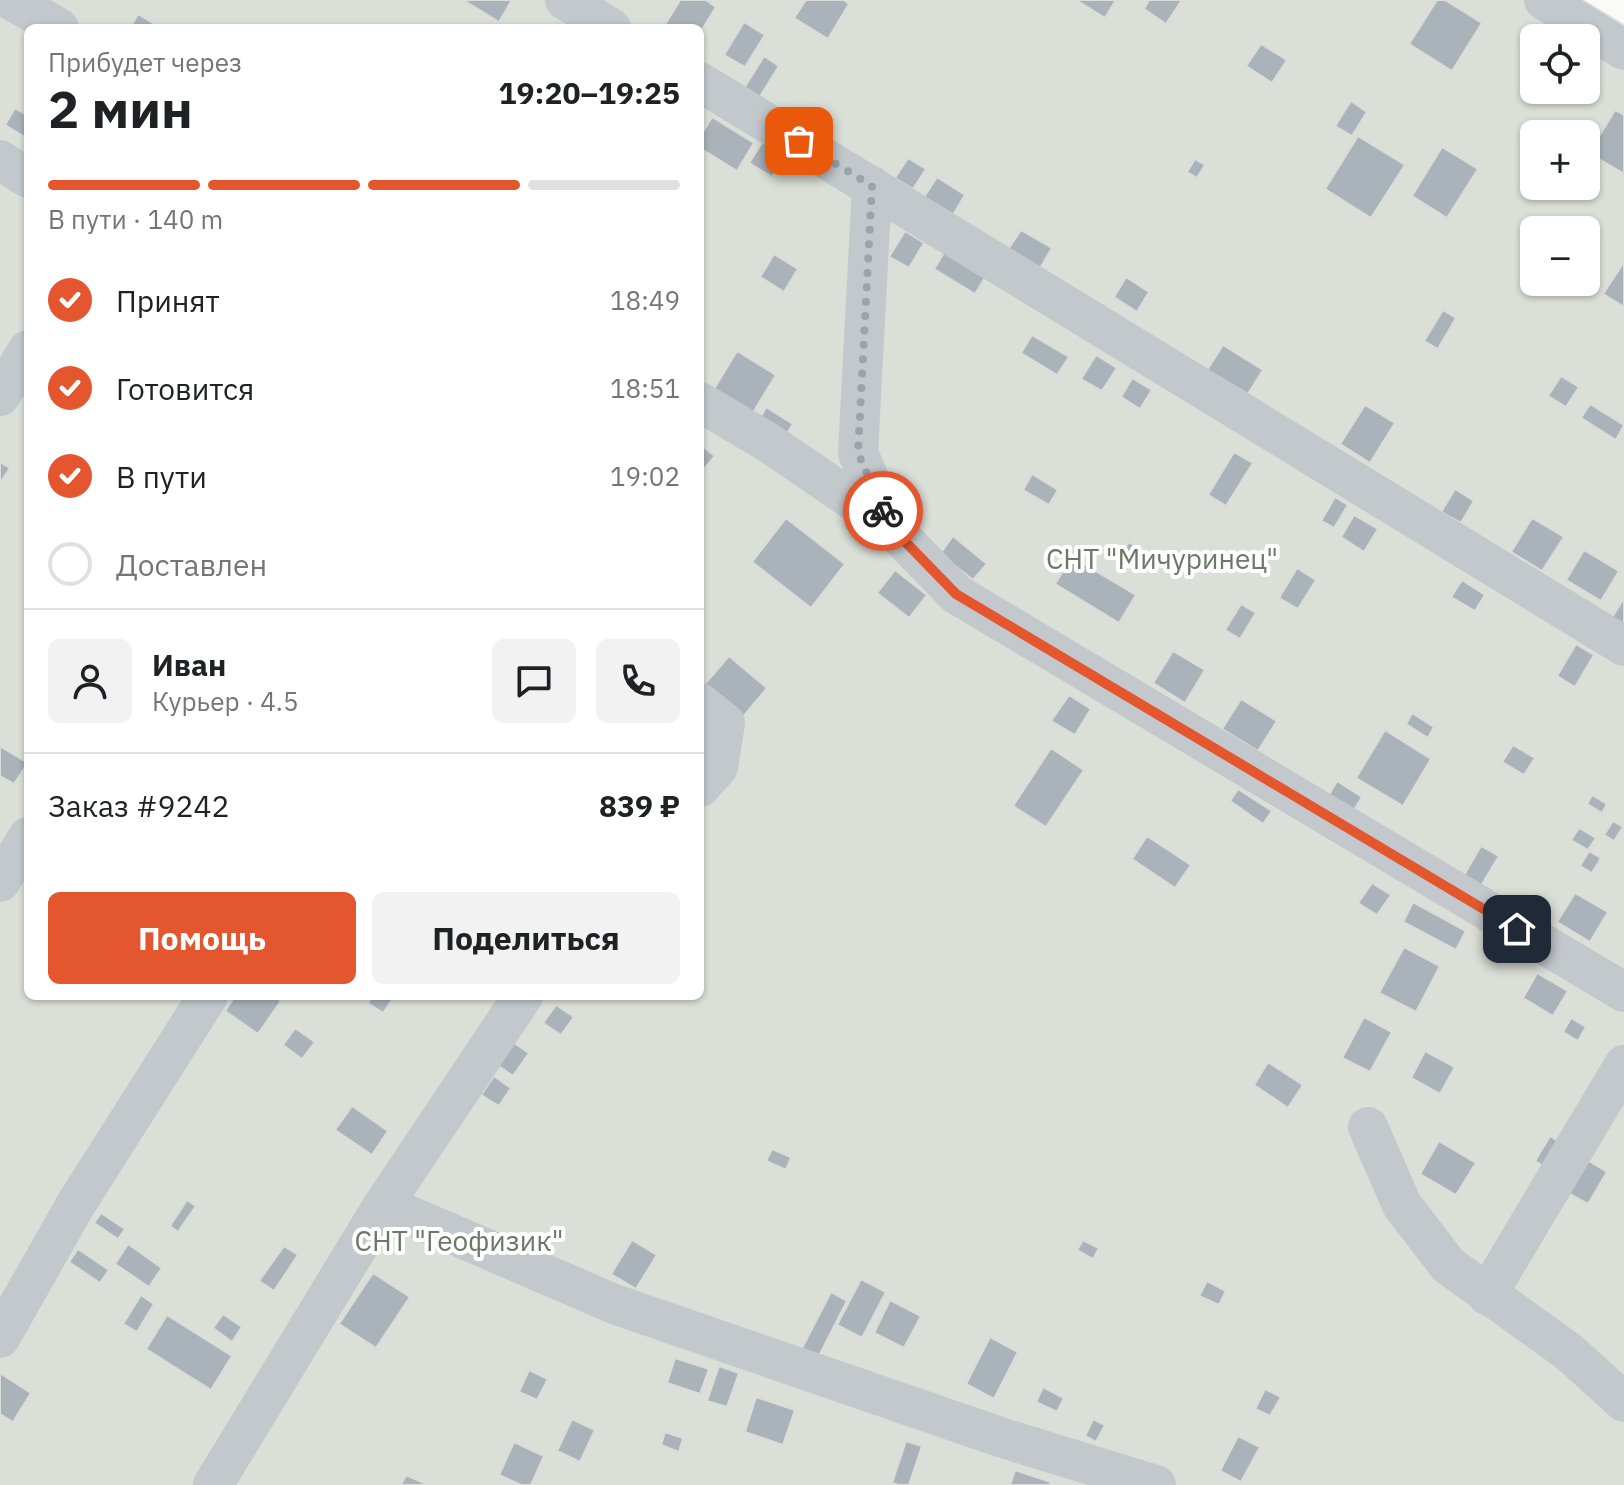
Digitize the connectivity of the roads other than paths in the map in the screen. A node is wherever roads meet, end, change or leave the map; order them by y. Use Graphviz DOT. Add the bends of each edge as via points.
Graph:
graph roads {
  1 [pos="11,0"];
  2 [pos="565,0"];
  3 [pos="1544,0"];
  4 [pos="52,24"];
  5 [pos="604,24"];
  6 [pos="1624,50"];
  7 [pos="704,84"];
  8 [pos="0,160"];
  9 [pos="24,175"];
  10 [pos="872,186"];
  11 [pos="24,357"];
  12 [pos="0,396"];
  13 [pos="704,404"];
  14 [pos="889,525"];
  15 [pos="1624,646"];
  16 [pos="704,706"];
  17 [pos="704,783"];
  18 [pos="24,843"];
  19 [pos="0,882"];
  20 [pos="1624,992"];
  21 [pos="205,1000"];
  22 [pos="520,1000"];
  23 [pos="1624,1065"];
  24 [pos="1368,1127"];
  25 [pos="382,1207"];
  26 [pos="1487,1295"];
  27 [pos="0,1338"];
  28 [pos="1624,1402"];
  29 [pos="213,1485"];
  30 [pos="1156,1485"];
  1 -- 4 [label="street"];
  2 -- 5 [label="street"];
  3 -- 6 [label="street"];
  7 -- 10 [label="street"];
  8 -- 9 [label="street"];
  10 -- 14 [label="street" via="858,453"];
  10 -- 15 [label="street"];
  11 -- 12 [label="street"];
  13 -- 14 [label="street"];
  14 -- 20 [label="street" via="956,594"];
  16 -- 17 [label="street" via="725,723 718,767"];
  18 -- 19 [label="street"];
  21 -- 27 [label="street" via="76,1204"];
  22 -- 25 [label="street"];
  23 -- 26 [label="street"];
  24 -- 26 [label="street" via="1402,1205 1448,1265"];
  25 -- 29 [label="street"];
  25 -- 30 [label="street" via="614,1304"];
  26 -- 28 [label="street" via="1569,1352"];
}
